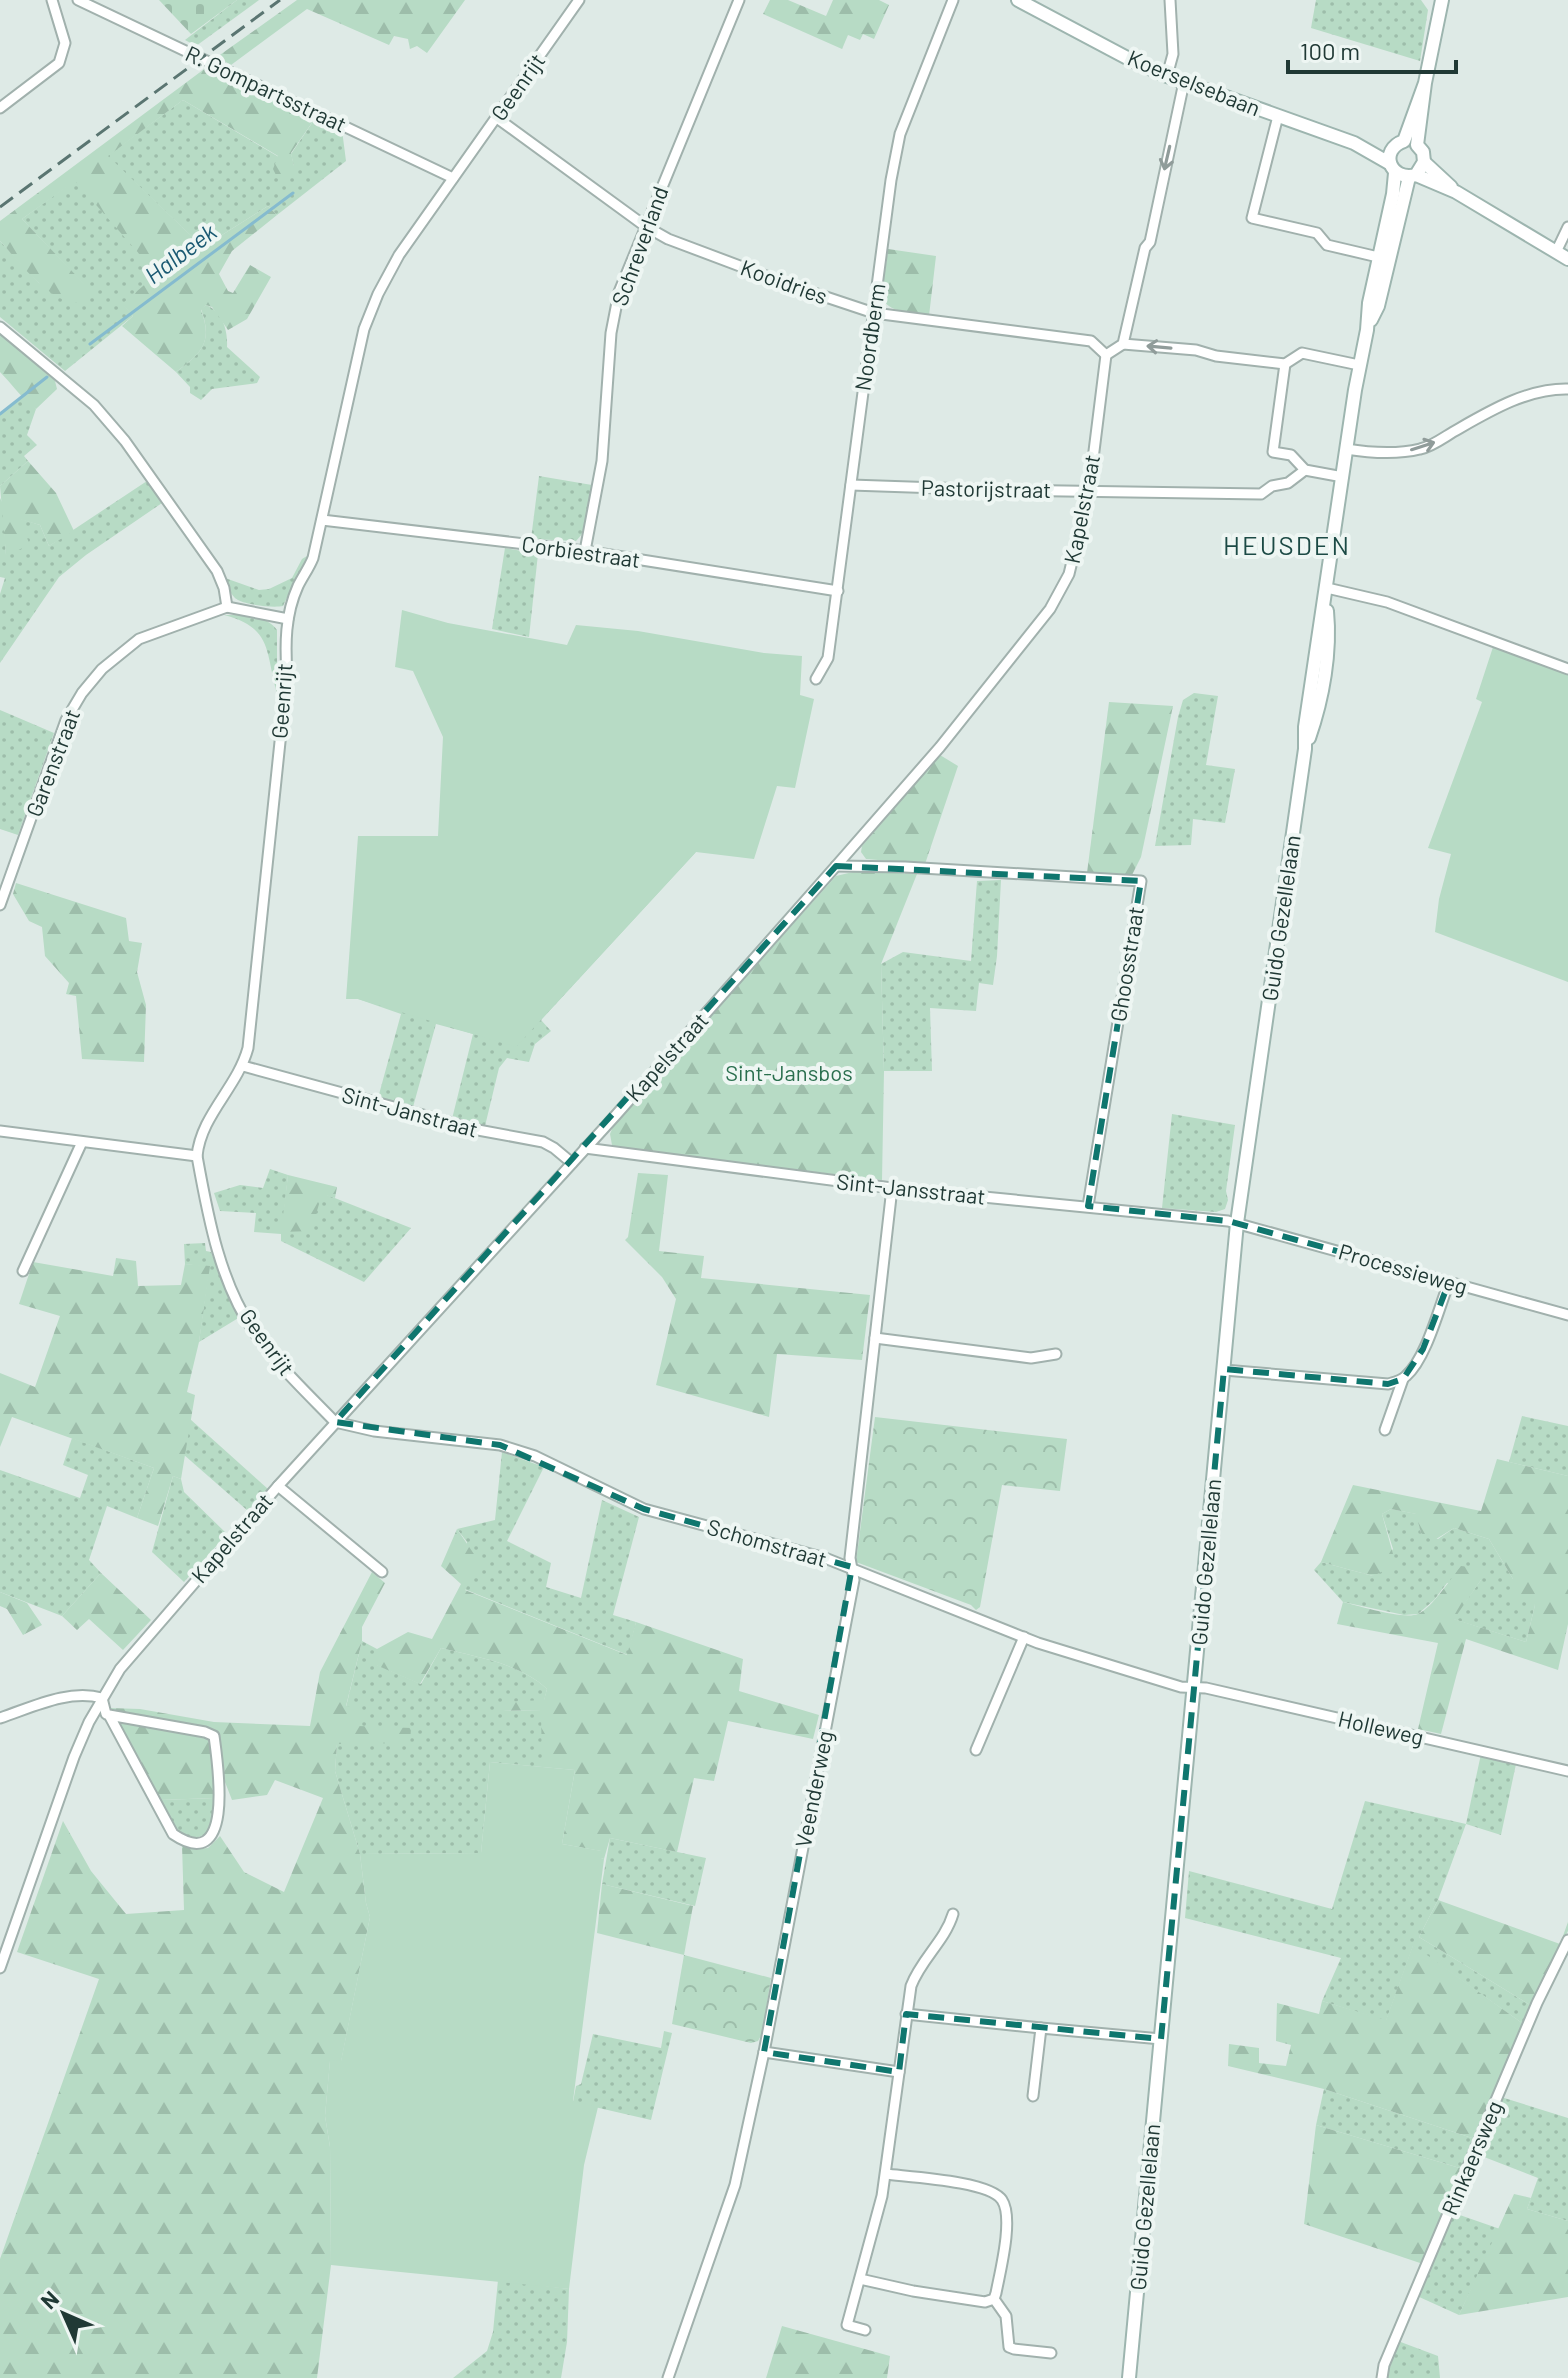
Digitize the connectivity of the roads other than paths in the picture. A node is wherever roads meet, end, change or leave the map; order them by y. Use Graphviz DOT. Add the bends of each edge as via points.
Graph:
graph roads {
  1 [pos="52,0"];
  2 [pos="78,0"];
  3 [pos="579,0"];
  4 [pos="739,0"];
  5 [pos="953,0"];
  6 [pos="1018,0"];
  7 [pos="1170,0"];
  8 [pos="1442,0"];
  9 [pos="1037,5"];
  10 [pos="1167,76"];
  11 [pos="1184,82"];
  12 [pos="1425,83"];
  13 [pos="0,108"];
  14 [pos="1278,116"];
  15 [pos="497,118"];
  16 [pos="1354,143"];
  17 [pos="1398,144"];
  18 [pos="1417,145"];
  19 [pos="1424,162"];
  20 [pos="1392,168"];
  21 [pos="1412,176"];
  22 [pos="453,178"];
  23 [pos="1456,192"];
  24 [pos="645,226"];
  25 [pos="1568,227"];
  26 [pos="1556,252"];
  27 [pos="1378,257"];
  28 [pos="1568,259"];
  29 [pos="874,313"];
  30 [pos="0,327"];
  31 [pos="1367,330"];
  32 [pos="1123,344"];
  33 [pos="1106,355"];
  34 [pos="1285,364"];
  35 [pos="1359,365"];
  36 [pos="1568,389"];
  37 [pos="1346,449"];
  38 [pos="1305,470"];
  39 [pos="1343,477"];
  40 [pos="851,485"];
  41 [pos="1089,491"];
  42 [pos="322,520"];
  43 [pos="585,551"];
  44 [pos="838,591"];
  45 [pos="1327,592"];
  46 [pos="227,607"];
  47 [pos="288,619"];
  48 [pos="1568,669"];
  49 [pos="816,679"];
  50 [pos="836,866"];
  51 [pos="0,905"];
  52 [pos="243,1066"];
  53 [pos="0,1131"];
  54 [pos="82,1142"];
  55 [pos="585,1148"];
  56 [pos="197,1156"];
  57 [pos="572,1163"];
  58 [pos="892,1188"];
  59 [pos="1088,1206"];
  60 [pos="1237,1223"];
  61 [pos="23,1271"];
  62 [pos="1449,1282"];
  63 [pos="1568,1315"];
  64 [pos="875,1338"];
  65 [pos="1056,1354"];
  66 [pos="1224,1370"];
  67 [pos="1403,1379"];
  68 [pos="335,1422"];
  69 [pos="1385,1430"];
  70 [pos="278,1486"];
  71 [pos="852,1567"];
  72 [pos="382,1572"];
  73 [pos="1024,1637"];
  74 [pos="1194,1687"];
  75 [pos="102,1698"];
  76 [pos="109,1715"];
  77 [pos="0,1718"];
  78 [pos="976,1750"];
  79 [pos="1568,1771"];
  80 [pos="953,1914"];
  81 [pos="1568,1940"];
  82 [pos="0,1968"];
  83 [pos="906,2014"];
  84 [pos="1041,2028"];
  85 [pos="1161,2039"];
  86 [pos="764,2052"];
  87 [pos="899,2072"];
  88 [pos="1033,2096"];
  89 [pos="886,2174"];
  90 [pos="860,2279"];
  91 [pos="994,2299"];
  92 [pos="865,2330"];
  93 [pos="1051,2353"];
  94 [pos="668,2378"];
  95 [pos="1129,2378"];
  96 [pos="1382,2378"];
  1 -- 13 [label="street" via="65,43 59,63"];
  2 -- 22 [label="street, R. Gompartsstraat"];
  3 -- 15 [label="street, Geenrijt"];
  4 -- 24 [label="street, Schreverland"];
  5 -- 29 [label="street, Noordberm" via="900,134"];
  6 -- 9 [label="main road, Koerselsebaan"];
  7 -- 10 [label="street" via="1173,54"];
  8 -- 12 [label="main road"];
  9 -- 10 [label="main road, Koerselsebaan" via="1081,34"];
  10 -- 11 [label="main road, Koerselsebaan"];
  11 -- 14 [label="main road, Koerselsebaan"];
  11 -- 32 [label="street, one-way"];
  12 -- 17 [label="main road"];
  12 -- 18 [label="main road"];
  14 -- 16 [label="main road, Koerselsebaan"];
  14 -- 27 [label="street" via="1252,218 1317,233 1327,245"];
  15 -- 22 [label="street, Geenrijt"];
  15 -- 24 [label="street, Kooidries"];
  16 -- 17 [label="main road, Koerselsebaan"];
  16 -- 20 [label="main road, Koerselsebaan"];
  17 -- 18 [label="main road"];
  17 -- 20 [label="main road"];
  18 -- 19 [label="main road"];
  19 -- 21 [label="main road"];
  19 -- 23 [label="main road"];
  20 -- 21 [label="main road"];
  20 -- 27 [label="main road" via="1393,194"];
  21 -- 23 [label="main road"];
  21 -- 31 [label="main road"];
  22 -- 42 [label="street, Geenrijt" via="399,255 364,329"];
  23 -- 26 [label="main road"];
  24 -- 29 [label="street, Kooidries"];
  24 -- 43 [label="street, Schreverland" via="619,292 611,333 602,461"];
  25 -- 26 [label="street"];
  26 -- 28 [label="main road"];
  27 -- 31 [label="main road"];
  29 -- 33 [label="street, Kooidries" via="1091,341"];
  29 -- 40 [label="street, Noordberm"];
  30 -- 46 [label="street" via="94,405 125,441 217,571"];
  31 -- 35 [label="main road, Guido Gezellelaan"];
  32 -- 33 [label="street"];
  34 -- 32 [label="street, one-way"];
  33 -- 41 [label="street, Kapelstraat"];
  34 -- 35 [label="street" via="1302,353"];
  34 -- 38 [label="street" via="1273,452 1291,455"];
  35 -- 37 [label="main road, Guido Gezellelaan"];
  37 -- 36 [label="street, one-way" via="1375,454 1423,449 1518,399"];
  37 -- 39 [label="main road, Guido Gezellelaan"];
  38 -- 39 [label="street"];
  38 -- 41 [label="street, Pastorijstraat" via="1261,494"];
  39 -- 45 [label="main road, Guido Gezellelaan"];
  40 -- 41 [label="street, Pastorijstraat"];
  40 -- 44 [label="street, Noordberm"];
  41 -- 50 [label="street, Kapelstraat" via="1069,574 1050,609"];
  42 -- 43 [label="street, Corbiestraat"];
  42 -- 47 [label="street, Geenrijt"];
  43 -- 44 [label="street, Corbiestraat"];
  44 -- 49 [label="street, Noordberm" via="828,658"];
  45 -- 48 [label="street" via="1387,602"];
  45 -- 60 [label="main road, Guido Gezellelaan"];
  46 -- 47 [label="street"];
  46 -- 51 [label="street, Garenstraat" via="139,639 82,693 66,720"];
  47 -- 52 [label="street, Geenrijt" via="287,675"];
  50 -- 55 [label="street, Kapelstraat"];
  50 -- 59 [label="street, Ghoosstraat" via="1141,881"];
  52 -- 56 [label="street, Geenrijt" via="204,1126"];
  52 -- 57 [label="street, Sint-Janstraat" via="489,1133 543,1142"];
  53 -- 54 [label="street"];
  54 -- 56 [label="street"];
  54 -- 61 [label="street"];
  55 -- 57 [label="street, Kapelstraat"];
  55 -- 58 [label="street, Sint-Jansstraat"];
  56 -- 68 [label="street, Geenrijt" via="216,1242 236,1299 257,1336"];
  57 -- 68 [label="street, Kapelstraat"];
  58 -- 59 [label="street, Sint-Jansstraat"];
  58 -- 64 [label="street, Veenderweg"];
  59 -- 60 [label="street, Sint-Jansstraat"];
  60 -- 62 [label="street, Processieweg"];
  60 -- 66 [label="main road, Guido Gezellelaan"];
  62 -- 63 [label="street, Processieweg"];
  62 -- 67 [label="street" via="1423,1349"];
  64 -- 65 [label="street" via="1031,1358"];
  64 -- 71 [label="street, Veenderweg"];
  66 -- 67 [label="street" via="1388,1384"];
  66 -- 74 [label="main road, Guido Gezellelaan"];
  67 -- 69 [label="street"];
  68 -- 70 [label="street, Kapelstraat"];
  68 -- 71 [label="street, Schomstraat" via="500,1445 535,1456 644,1509"];
  70 -- 72 [label="street"];
  70 -- 75 [label="street, Kapelstraat" via="144,1638"];
  71 -- 73 [label="street, Schomstraat"];
  71 -- 86 [label="street, Veenderweg" via="854,1580"];
  73 -- 74 [label="street, Schomstraat"];
  73 -- 78 [label="street"];
  74 -- 79 [label="street, Holleweg"];
  74 -- 85 [label="main road, Guido Gezellelaan"];
  75 -- 76 [label="street"];
  75 -- 77 [label="street" via="66,1697"];
  75 -- 82 [label="street, Kapelstraat" via="74,1757"];
  76 -- 76 [label="street" via="214,1736 220,1778 212,1837 200,1843 173,1834"];
  80 -- 83 [label="street" via="916,1973"];
  81 -- 96 [label="street, Rinkaersweg"];
  83 -- 84 [label="street"];
  83 -- 87 [label="street"];
  84 -- 85 [label="street"];
  84 -- 88 [label="street"];
  85 -- 95 [label="main road, Guido Gezellelaan"];
  86 -- 87 [label="street"];
  86 -- 94 [label="street, Veenderweg" via="735,2185"];
  87 -- 89 [label="street"];
  89 -- 90 [label="street"];
  89 -- 91 [label="street" via="985,2188 1001,2198 1006,2209 1004,2243"];
  90 -- 91 [label="street" via="928,2294"];
  90 -- 92 [label="street" via="847,2325"];
  91 -- 93 [label="street" via="1006,2316 1009,2347"];
}
